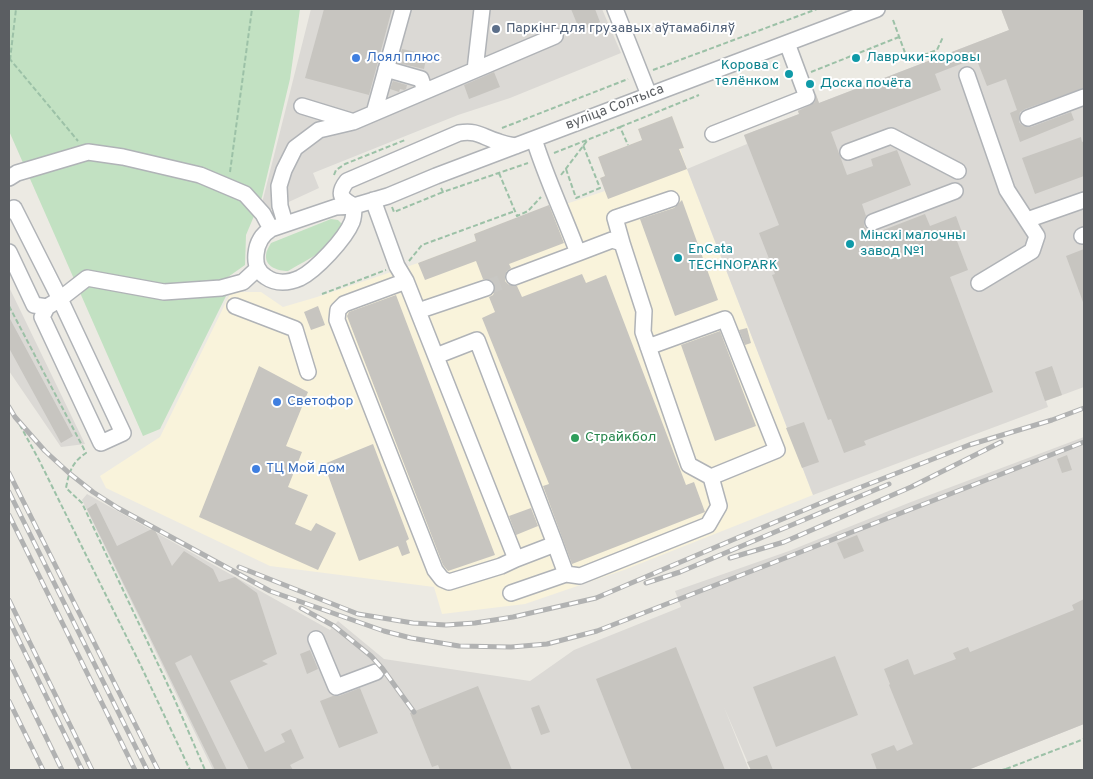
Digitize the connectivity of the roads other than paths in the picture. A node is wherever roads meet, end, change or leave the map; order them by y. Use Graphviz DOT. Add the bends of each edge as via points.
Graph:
graph roads {
  1 [pos="403,9"];
  2 [pos="482,9"];
  3 [pos="614,9"];
  4 [pos="875,9"];
  5 [pos="555,36"];
  6 [pos="787,43"];
  7 [pos="386,69"];
  8 [pos="475,70"];
  9 [pos="967,75"];
  10 [pos="425,91"];
  11 [pos="649,95"];
  12 [pos="1084,98"];
  13 [pos="302,106"];
  14 [pos="374,113"];
  15 [pos="1028,118"];
  16 [pos="353,122"];
  17 [pos="713,134"];
  18 [pos="534,139"];
  19 [pos="516,146"];
  20 [pos="848,152"];
  21 [pos="958,171"];
  22 [pos="9,178"];
  23 [pos="955,191"];
  24 [pos="671,199"];
  25 [pos="373,200"];
  26 [pos="1084,200"];
  27 [pos="354,206"];
  28 [pos="9,211"];
  29 [pos="1027,220"];
  30 [pos="873,222"];
  31 [pos="278,226"];
  32 [pos="622,243"];
  33 [pos="9,252"];
  34 [pos="578,253"];
  35 [pos="257,269"];
  36 [pos="514,277"];
  37 [pos="406,281"];
  38 [pos="979,283"];
  39 [pos="486,288"];
  40 [pos="54,303"];
  41 [pos="234,306"];
  42 [pos="418,311"];
  43 [pos="648,347"];
  44 [pos="436,356"];
  45 [pos="308,372"];
  46 [pos="711,477"];
  47 [pos="555,544"];
  48 [pos="516,559"];
  49 [pos="566,574"];
  50 [pos="511,593"];
  51 [pos="316,639"];
  52 [pos="376,672"];
  1 -- 7 [label="street"];
  2 -- 8 [label="street"];
  3 -- 11 [label="street"];
  4 -- 6 [label="street, вуліца Солтыса"];
  5 -- 8 [label="street"];
  6 -- 11 [label="street, вуліца Солтыса"];
  6 -- 17 [label="street" via="807,97"];
  7 -- 10 [label="street" via="421,78"];
  7 -- 14 [label="street"];
  8 -- 10 [label="street"];
  9 -- 29 [label="street" via="1007,190"];
  10 -- 14 [label="street"];
  11 -- 18 [label="street, вуліца Солтыса"];
  12 -- 15 [label="street"];
  13 -- 16 [label="street"];
  14 -- 16 [label="street"];
  16 -- 31 [label="street" via="319,130 295,148 279,186"];
  18 -- 19 [label="street, вуліца Солтыса"];
  18 -- 34 [label="street"];
  19 -- 25 [label="street, вуліца Солтыса"];
  19 -- 27 [label="street" via="476,132 459,133 347,181 341,194"];
  20 -- 21 [label="street" via="891,136"];
  22 -- 31 [label="street" via="88,152 123,157 200,175 244,194"];
  23 -- 30 [label="street"];
  24 -- 32 [label="street" via="615,218"];
  25 -- 27 [label="street, вуліца Солтыса"];
  25 -- 37 [label="street" via="397,266"];
  26 -- 29 [label="street"];
  27 -- 31 [label="street, вуліца Солтыса" via="336,207"];
  27 -- 35 [label="street" via="353,221 335,248 300,278 274,282"];
  28 -- 40 [label="street" via="14,208"];
  29 -- 38 [label="street" via="1037,236 1032,251"];
  31 -- 35 [label="street" via="264,233 257,244"];
  32 -- 34 [label="street" via="612,240"];
  32 -- 43 [label="street" via="644,311 643,332"];
  33 -- 40 [label="street" via="34,305"];
  34 -- 36 [label="street"];
  35 -- 40 [label="street" via="243,282 221,288 164,292 87,278"];
  37 -- 42 [label="street"];
  37 -- 48 [label="street" via="344,304 338,310 337,320 435,570 449,582"];
  39 -- 42 [label="street"];
  40 -- 40 [label="street" via="123,433 101,443 42,317"];
  41 -- 45 [label="street" via="295,329"];
  42 -- 44 [label="street"];
  43 -- 46 [label="street" via="689,464"];
  43 -- 46 [label="street" via="725,319 777,450"];
  44 -- 47 [label="street" via="477,340"];
  44 -- 48 [label="street"];
  46 -- 49 [label="street" via="719,506 708,525 580,576"];
  47 -- 48 [label="street"];
  47 -- 49 [label="street"];
  49 -- 50 [label="street"];
  51 -- 52 [label="street" via="336,687"];
}
